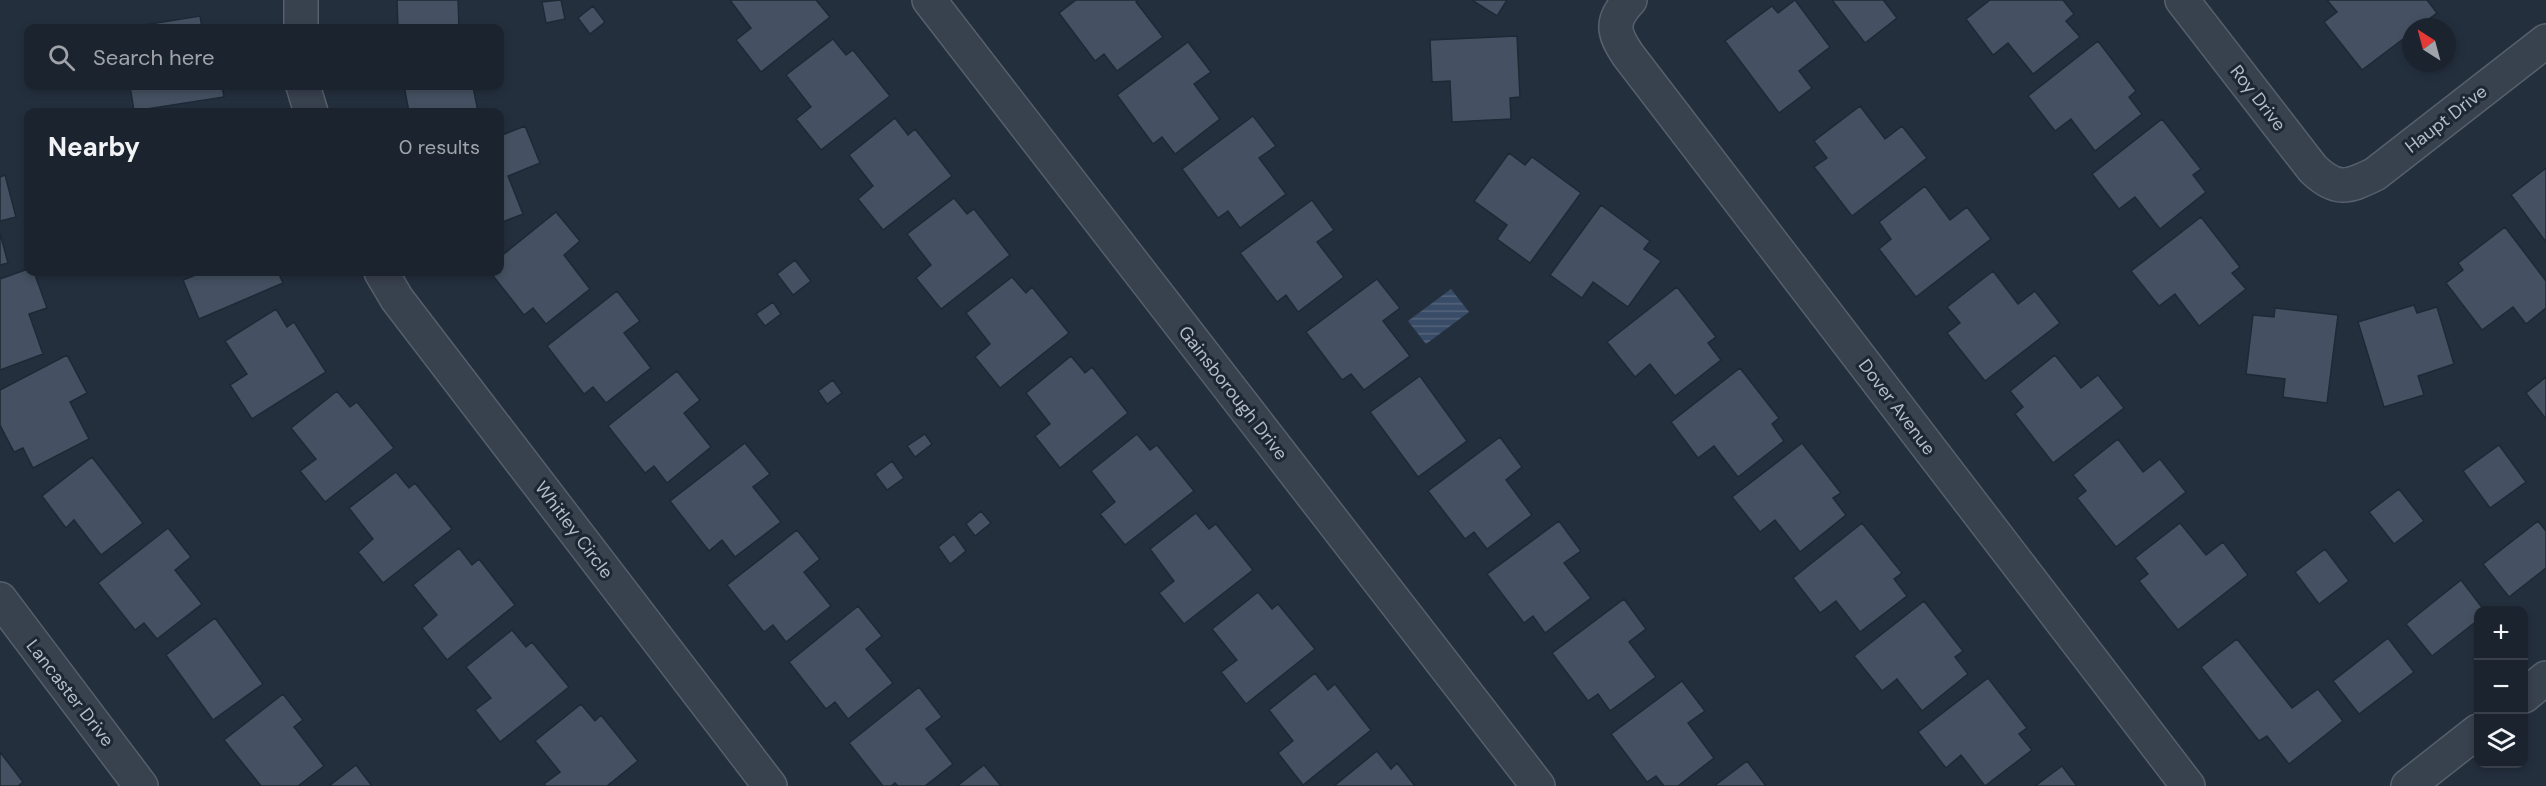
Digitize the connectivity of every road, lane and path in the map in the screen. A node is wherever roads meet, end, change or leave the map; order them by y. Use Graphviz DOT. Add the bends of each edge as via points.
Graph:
graph roads {
  1 [pos="301,0"];
  2 [pos="929,0"];
  3 [pos="2182,0"];
  4 [pos="1622,12"];
  5 [pos="301,24"];
  6 [pos="2546,41"];
  7 [pos="304,90"];
  8 [pos="310,108"];
  9 [pos="2341,186"];
  10 [pos="383,276"];
  11 [pos="0,599"];
  12 [pos="2546,678"];
  13 [pos="2528,692"];
  14 [pos="2474,734"];
  15 [pos="141,786"];
  16 [pos="770,786"];
  17 [pos="1538,786"];
  18 [pos="2188,786"];
  19 [pos="2408,786"];
  1 -- 5 [label="street"];
  2 -- 17 [label="street, Gainsborough Drive"];
  3 -- 9 [label="street, Roy Drive" via="2313,169 2326,181"];
  4 -- 18 [label="street, Dover Avenue" via="1617,39 1628,55"];
  6 -- 9 [label="street, Haupt Drive" via="2375,174"];
  7 -- 8 [label="street"];
  10 -- 16 [label="street, Whitley Circle" via="397,299"];
  11 -- 15 [label="street, Lancaster Drive"];
  12 -- 13 [label="street"];
  14 -- 19 [label="street"];
}
